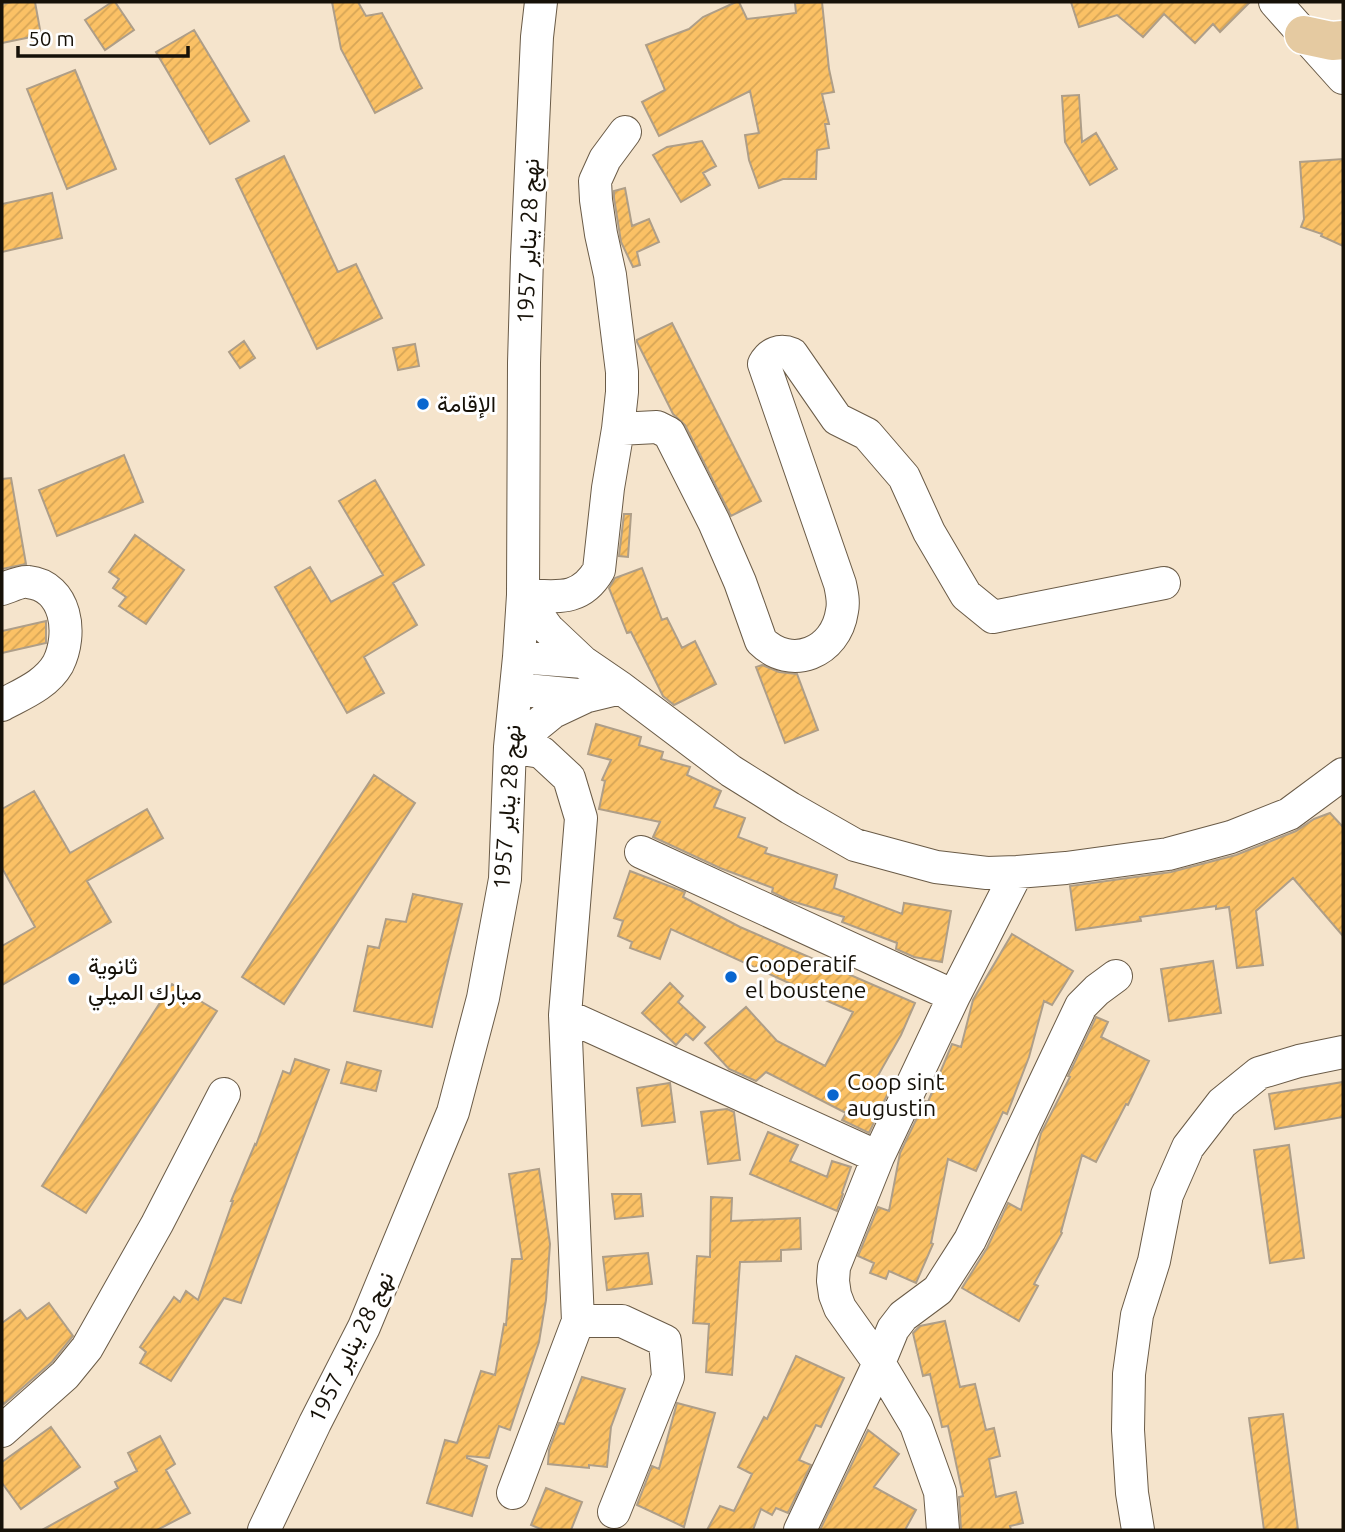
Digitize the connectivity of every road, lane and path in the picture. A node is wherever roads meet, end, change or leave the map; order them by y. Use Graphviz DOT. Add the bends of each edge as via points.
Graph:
graph roads {
  1 [pos="530,2"];
  2 [pos="541,2"];
  3 [pos="1275,2"];
  4 [pos="1304,35"];
  5 [pos="537,37"];
  6 [pos="1341,64"];
  7 [pos="625,132"];
  8 [pos="618,429"];
  9 [pos="1164,583"];
  10 [pos="2,589"];
  11 [pos="523,594"];
  12 [pos="519,657"];
  13 [pos="583,662"];
  14 [pos="621,688"];
  15 [pos="516,689"];
  16 [pos="588,696"];
  17 [pos="2,705"];
  18 [pos="510,747"];
  19 [pos="1343,774"];
  20 [pos="641,852"];
  21 [pos="1017,872"];
  22 [pos="1116,976"];
  23 [pos="954,996"];
  24 [pos="565,1016"];
  25 [pos="1343,1052"];
  26 [pos="224,1094"];
  27 [pos="878,1157"];
  28 [pos="578,1321"];
  29 [pos="878,1363"];
  30 [pos="2,1431"];
  31 [pos="513,1493"];
  32 [pos="614,1512"];
  33 [pos="264,1530"];
  34 [pos="800,1530"];
  35 [pos="943,1530"];
  36 [pos="1138,1530"];
  1 -- 5 [label="street, نهج 28 يناير 1957"];
  2 -- 5 [label="street, نهج 28 يناير 1957"];
  3 -- 4 [label="street"];
  4 -- 6 [label="main road" via="1332,41"];
  5 -- 11 [label="street, نهج 28 يناير 1957" via="526,271"];
  7 -- 8 [label="street" via="595,181 622,372"];
  8 -- 9 [label="street" via="657,427 669,433 714,522 761,641 786,656 806,655 824,645 839,624 843,597 764,364 775,352 792,354 837,419 867,434 904,477 966,595 993,617"];
  8 -- 11 [label="street" via="599,569 581,590 564,596"];
  10 -- 17 [label="street" via="26,581 45,587 58,600 66,619 58,664 43,683"];
  11 -- 12 [label="street, نهج 28 يناير 1957"];
  11 -- 13 [label="street" via="548,629"];
  12 -- 13 [label="street"];
  12 -- 15 [label="street, نهج 28 يناير 1957"];
  13 -- 14 [label="street"];
  14 -- 16 [label="street"];
  14 -- 21 [label="street" via="731,771 855,845 936,867"];
  15 -- 16 [label="street"];
  15 -- 18 [label="street, نهج 28 يناير 1957"];
  16 -- 18 [label="street" via="553,712"];
  18 -- 24 [label="street" via="541,752 569,778 581,818"];
  18 -- 33 [label="street, نهج 28 يناير 1957" via="505,879 483,998 453,1112 364,1327"];
  19 -- 21 [label="street" via="1289,814 1231,837 1168,854"];
  20 -- 23 [label="street"];
  21 -- 23 [label="street"];
  22 -- 29 [label="street" via="1081,1006 970,1240 938,1290 893,1329"];
  23 -- 27 [label="street"];
  24 -- 27 [label="street"];
  24 -- 28 [label="street"];
  25 -- 36 [label="street" via="1259,1073 1222,1103 1188,1147 1167,1195 1137,1315 1129,1374 1128,1430"];
  26 -- 30 [label="street" via="87,1348 65,1375"];
  27 -- 29 [label="street" via="834,1267 833,1281 840,1308"];
  28 -- 31 [label="street"];
  28 -- 32 [label="street" via="622,1321 666,1341 668,1377"];
  29 -- 34 [label="street"];
  29 -- 35 [label="street" via="916,1425 940,1492"];
}
